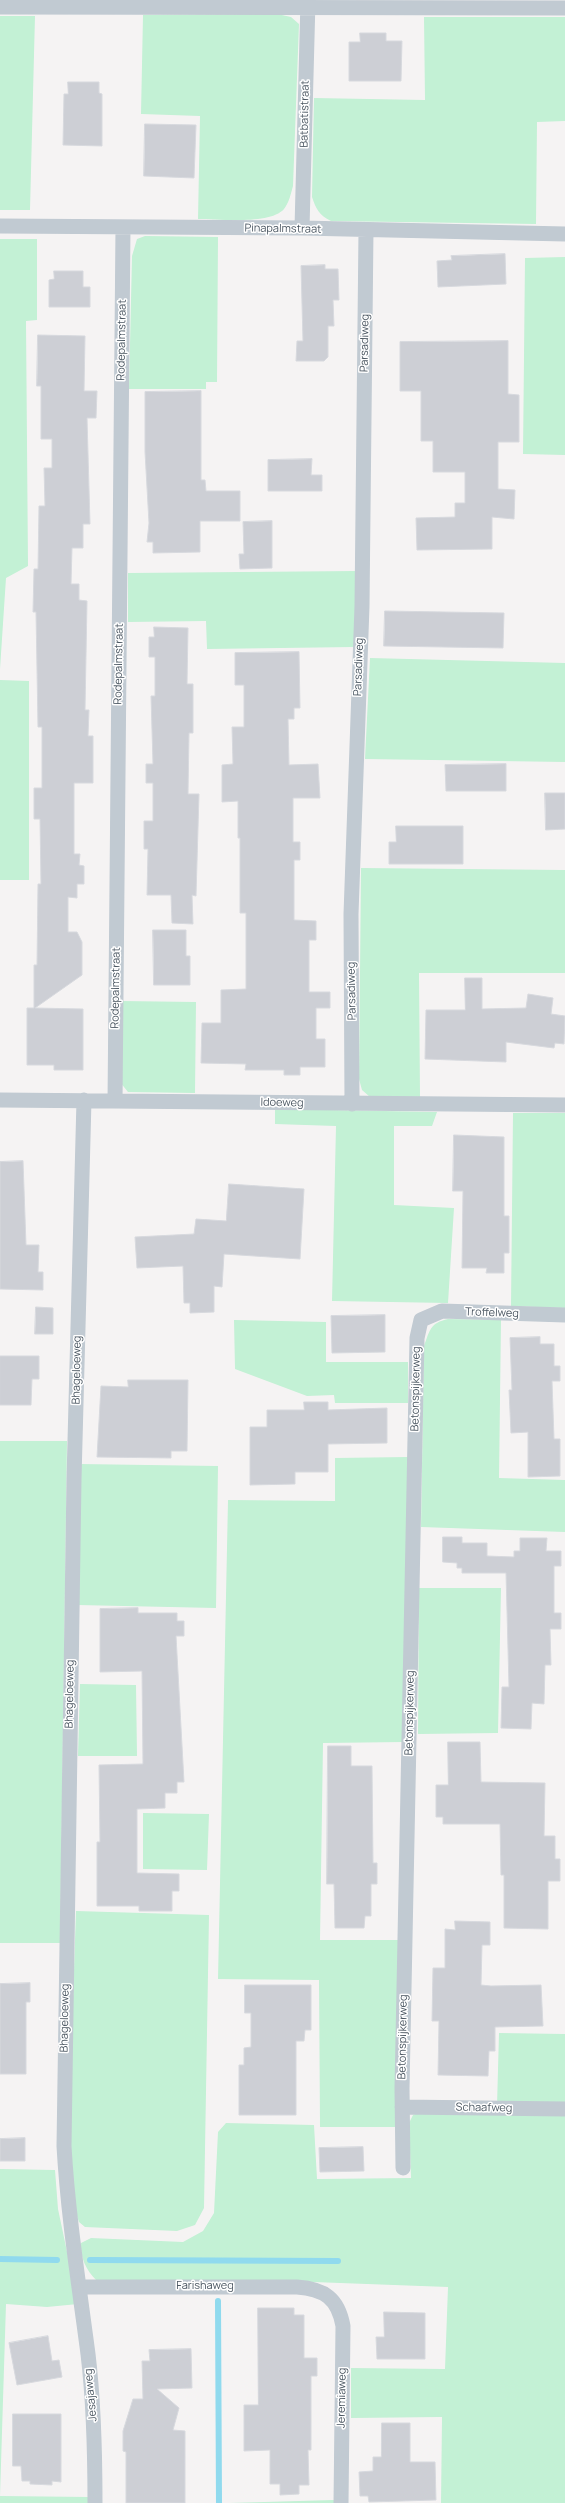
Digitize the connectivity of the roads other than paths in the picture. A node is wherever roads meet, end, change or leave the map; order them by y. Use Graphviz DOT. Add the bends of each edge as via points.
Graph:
graph roads {
  1 [pos="308,4"];
  2 [pos="0,7"];
  3 [pos="565,8"];
  4 [pos="0,226"];
  5 [pos="123,227"];
  6 [pos="302,228"];
  7 [pos="366,230"];
  8 [pos="565,234"];
  9 [pos="0,1100"];
  10 [pos="84,1100"];
  11 [pos="115,1101"];
  12 [pos="352,1104"];
  13 [pos="565,1105"];
  14 [pos="565,1315"];
  15 [pos="421,1320"];
  16 [pos="402,2107"];
  17 [pos="565,2109"];
  18 [pos="403,2168"];
  19 [pos="79,2287"];
  20 [pos="329,2297"];
  21 [pos="95,2503"];
  22 [pos="341,2503"];
  1 -- 2 [label="street"];
  1 -- 3 [label="street"];
  1 -- 6 [label="street, Batbatistraat"];
  4 -- 5 [label="street, Pinapalmstraat"];
  5 -- 6 [label="street, Pinapalmstraat"];
  5 -- 11 [label="street, Rodepalmstraat"];
  6 -- 7 [label="street, Pinapalmstraat"];
  7 -- 8 [label="street, Pinapalmstraat"];
  7 -- 12 [label="street, Parsadiweg" via="362,606 352,914"];
  9 -- 10 [label="street, Idoeweg"];
  10 -- 11 [label="street, Idoeweg"];
  10 -- 19 [label="street, Bhageloeweg" via="74,1478 64,2088 67,2203"];
  11 -- 12 [label="street, Idoeweg"];
  12 -- 13 [label="street, Idoeweg"];
  14 -- 15 [label="street, Troffelweg" via="442,1311"];
  15 -- 16 [label="street, Betonspijkerweg" via="417,1346"];
  16 -- 17 [label="street, Schaafweg"];
  16 -- 18 [label="street, Betonspijkerweg"];
  19 -- 20 [label="street, Farishaweg" via="296,2287 313,2288"];
  19 -- 21 [label="street, Jesajaweg" via="94,2428"];
  20 -- 22 [label="street, Jeremiaweg" via="336,2306 343,2326"];
}
